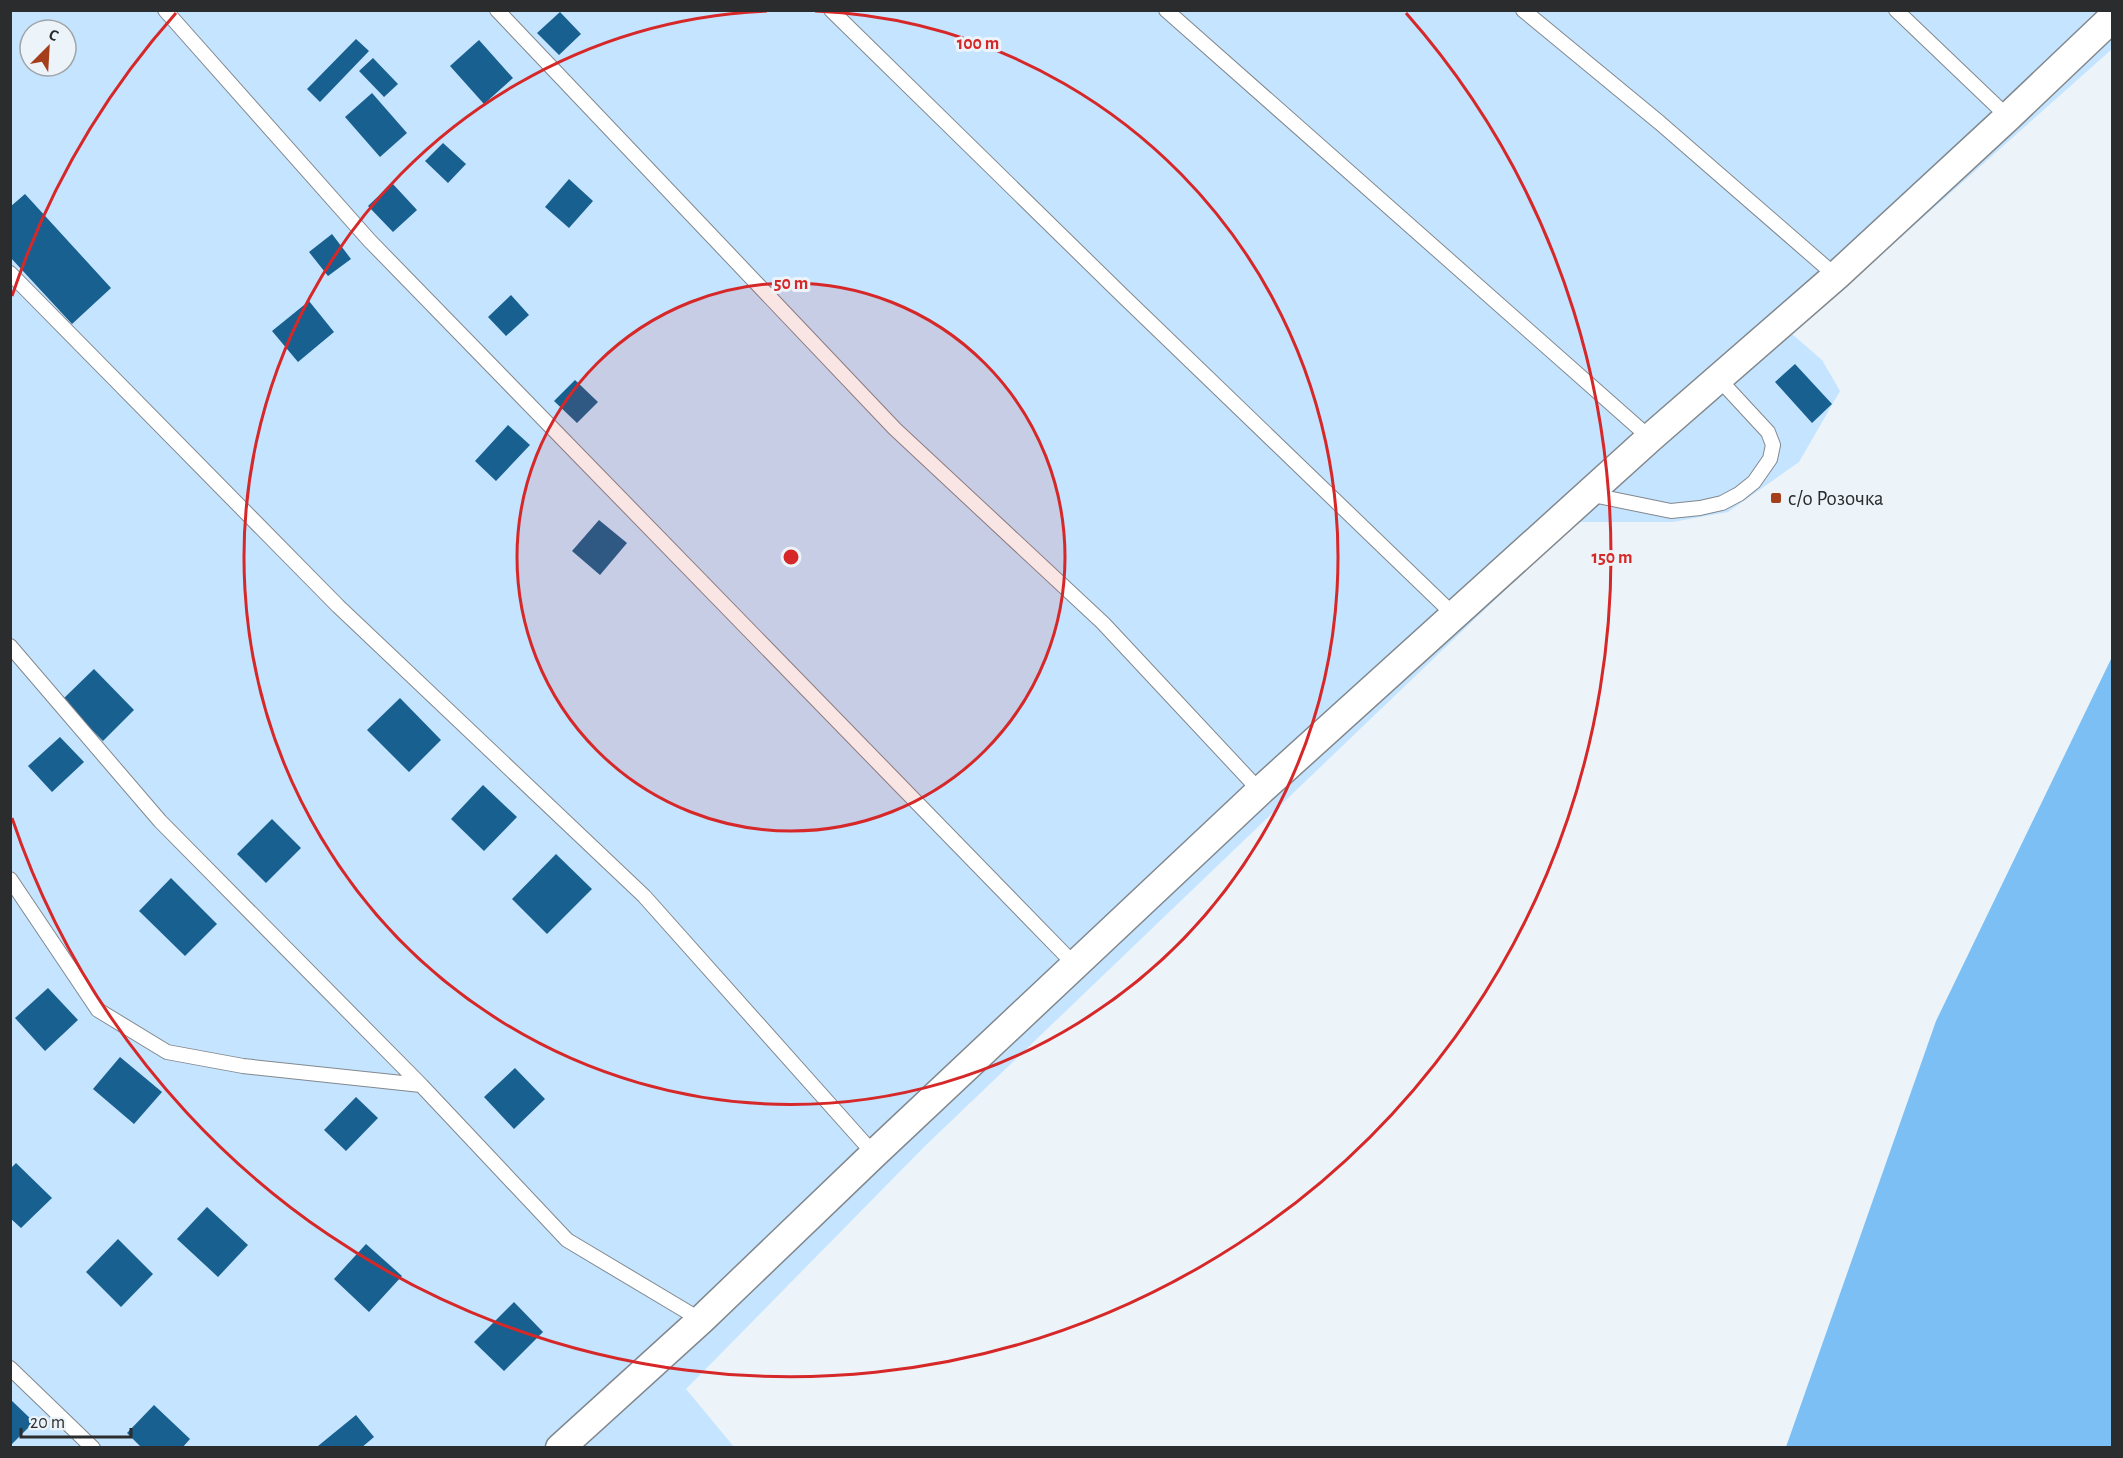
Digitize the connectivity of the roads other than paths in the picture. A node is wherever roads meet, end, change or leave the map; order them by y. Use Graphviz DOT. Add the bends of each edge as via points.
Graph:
graph roads {
  1 [pos="165,10"];
  2 [pos="497,10"];
  3 [pos="831,10"];
  4 [pos="1166,10"];
  5 [pos="1523,10"];
  6 [pos="1896,10"];
  7 [pos="2112,18"];
  8 [pos="2008,117"];
  9 [pos="10,273"];
  10 [pos="1836,276"];
  11 [pos="1718,378"];
  12 [pos="1650,438"];
  13 [pos="1588,494"];
  14 [pos="1454,615"];
  15 [pos="10,646"];
  16 [pos="1260,791"];
  17 [pos="10,879"];
  18 [pos="1075,965"];
  19 [pos="421,1085"];
  20 [pos="874,1154"];
  21 [pos="701,1320"];
  22 [pos="10,1368"];
  23 [pos="93,1448"];
  24 [pos="560,1448"];
  1 -- 18 [label="lane" via="369,240"];
  2 -- 16 [label="lane" via="895,429 1103,622"];
  3 -- 14 [label="lane"];
  4 -- 12 [label="lane"];
  5 -- 10 [label="lane"];
  6 -- 8 [label="lane"];
  7 -- 8 [label="street"];
  8 -- 10 [label="street"];
  9 -- 20 [label="lane" via="338,606 644,896"];
  10 -- 11 [label="street"];
  11 -- 12 [label="street"];
  11 -- 13 [label="lane" via="1768,432 1773,445 1770,459 1754,482 1722,502 1671,511"];
  12 -- 13 [label="street"];
  13 -- 14 [label="street"];
  14 -- 16 [label="street"];
  15 -- 19 [label="lane" via="160,821"];
  16 -- 18 [label="street"];
  17 -- 19 [label="lane" via="98,1010 168,1052 243,1066"];
  18 -- 20 [label="street"];
  19 -- 21 [label="lane" via="567,1240"];
  20 -- 21 [label="street"];
  21 -- 24 [label="street"];
  22 -- 23 [label="lane"];
}
